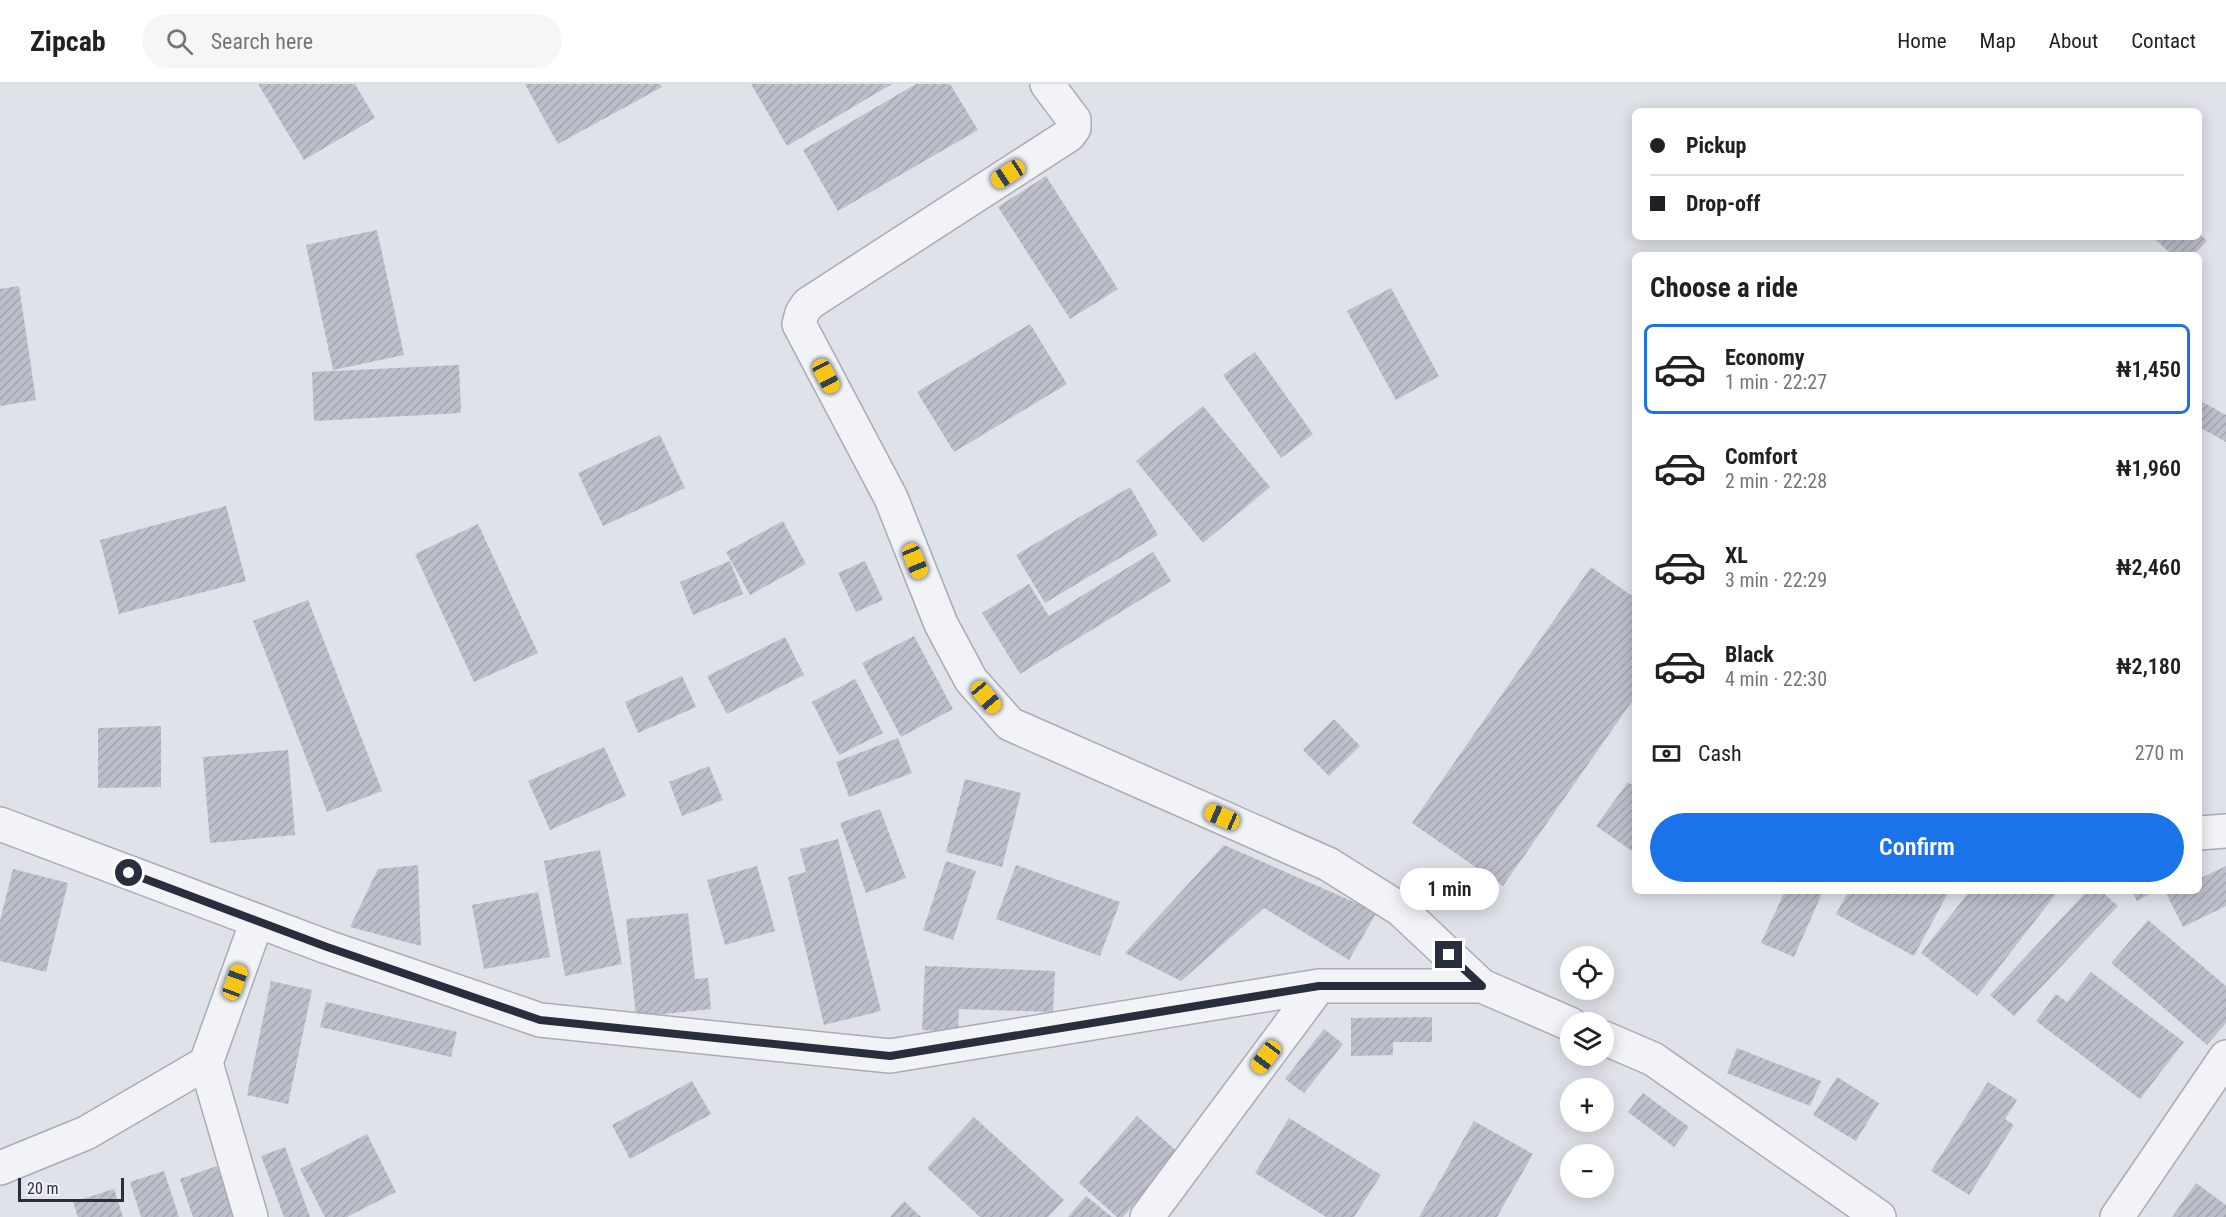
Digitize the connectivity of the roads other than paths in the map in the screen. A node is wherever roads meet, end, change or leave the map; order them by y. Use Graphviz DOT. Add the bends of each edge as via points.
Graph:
graph roads {
  1 [pos="1047,84"];
  2 [pos="0,824"];
  3 [pos="2226,831"];
  4 [pos="2202,833"];
  5 [pos="257,921"];
  6 [pos="1319,986"];
  7 [pos="1482,986"];
  8 [pos="1560,1020"];
  9 [pos="1614,1042"];
  10 [pos="2226,1057"];
  11 [pos="206,1063"];
  12 [pos="0,1168"];
  13 [pos="251,1217"];
  14 [pos="1147,1217"];
  15 [pos="1879,1217"];
  16 [pos="2117,1217"];
  1 -- 7 [label="street" via="1074,120 1069,135 808,304 799,324 891,498 940,624 971,680 1010,724 1329,864 1400,909"];
  2 -- 5 [label="street"];
  3 -- 4 [label="street"];
  5 -- 6 [label="street" via="540,1020 890,1056"];
  5 -- 11 [label="street"];
  6 -- 7 [label="street"];
  6 -- 14 [label="street"];
  7 -- 8 [label="street"];
  9 -- 15 [label="street" via="1653,1059"];
  10 -- 16 [label="street"];
  11 -- 12 [label="street" via="86,1132"];
  11 -- 13 [label="street"];
}
